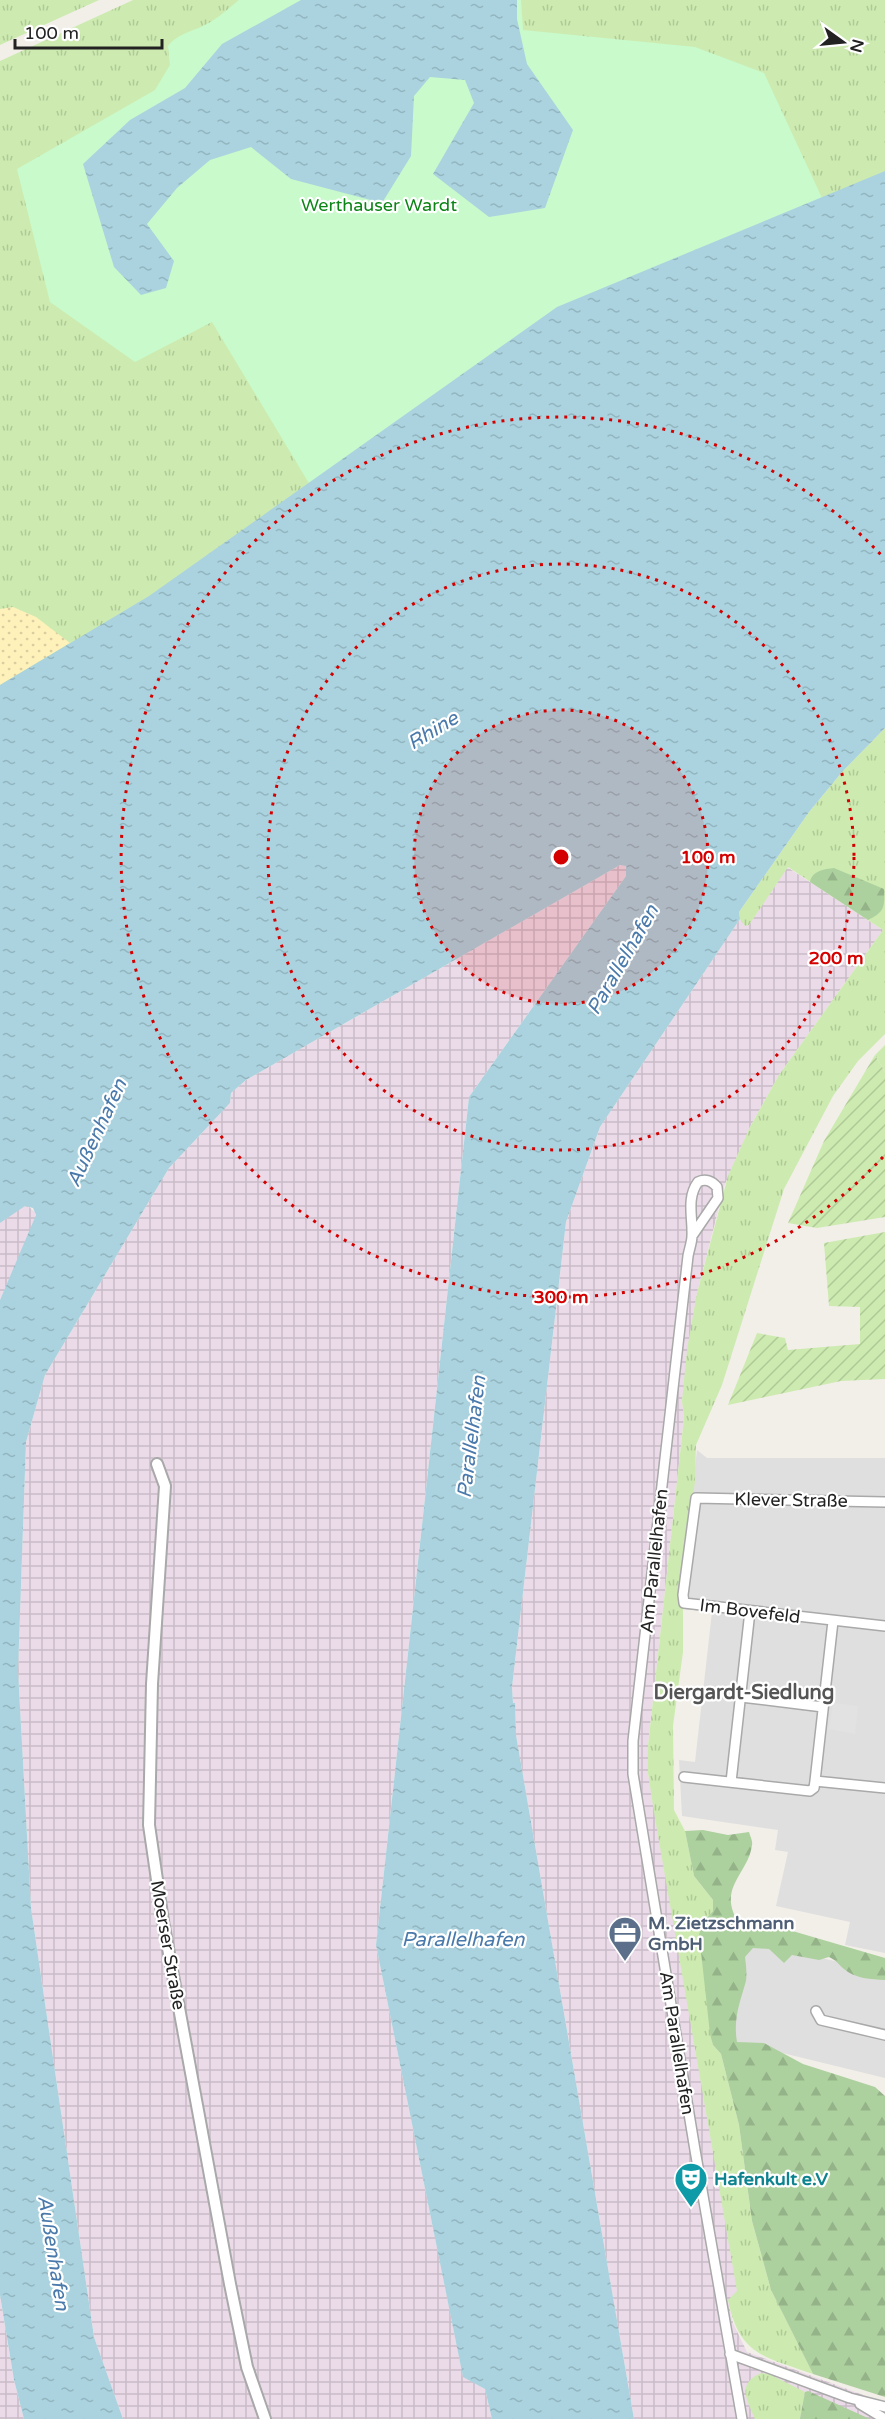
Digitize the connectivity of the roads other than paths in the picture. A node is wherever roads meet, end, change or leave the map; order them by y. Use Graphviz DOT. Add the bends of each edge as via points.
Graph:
graph roads {
  1 [pos="692,1236"];
  2 [pos="157,1464"];
  3 [pos="696,1498"];
  4 [pos="885,1502"];
  5 [pos="750,1611"];
  6 [pos="833,1621"];
  7 [pos="885,1626"];
  8 [pos="741,1697"];
  9 [pos="823,1707"];
  10 [pos="684,1777"];
  11 [pos="815,1780"];
  12 [pos="731,1782"];
  13 [pos="885,1788"];
  14 [pos="816,2011"];
  15 [pos="885,2035"];
  16 [pos="730,2354"];
  17 [pos="850,2398"];
  18 [pos="885,2407"];
  19 [pos="265,2419"];
  20 [pos="742,2419"];
  21 [pos="885,2419"];
  1 -- 1 [label="street, Am Parallelhafen" via="718,1198 717,1187 708,1180 702,1179 695,1186 690,1217"];
  1 -- 16 [label="street, Am Parallelhafen" via="633,1741 633,1774"];
  2 -- 19 [label="street, Moerser Straße" via="165,1486 152,1684 149,1825 230,2284 247,2367"];
  3 -- 4 [label="street, Klever Straße"];
  3 -- 5 [label="street, Im Bovefeld" via="684,1603"];
  5 -- 6 [label="street, Im Bovefeld"];
  5 -- 8 [label="street"];
  6 -- 7 [label="street, Im Bovefeld"];
  6 -- 9 [label="street"];
  8 -- 9 [label="street"];
  8 -- 12 [label="street"];
  9 -- 11 [label="street"];
  10 -- 12 [label="street"];
  11 -- 12 [label="street" via="810,1791"];
  11 -- 13 [label="street"];
  14 -- 15 [label="street" via="821,2020"];
  16 -- 17 [label="street"];
  16 -- 20 [label="street, Am Parallelhafen"];
  17 -- 18 [label="street"];
  17 -- 21 [label="street"];
}
